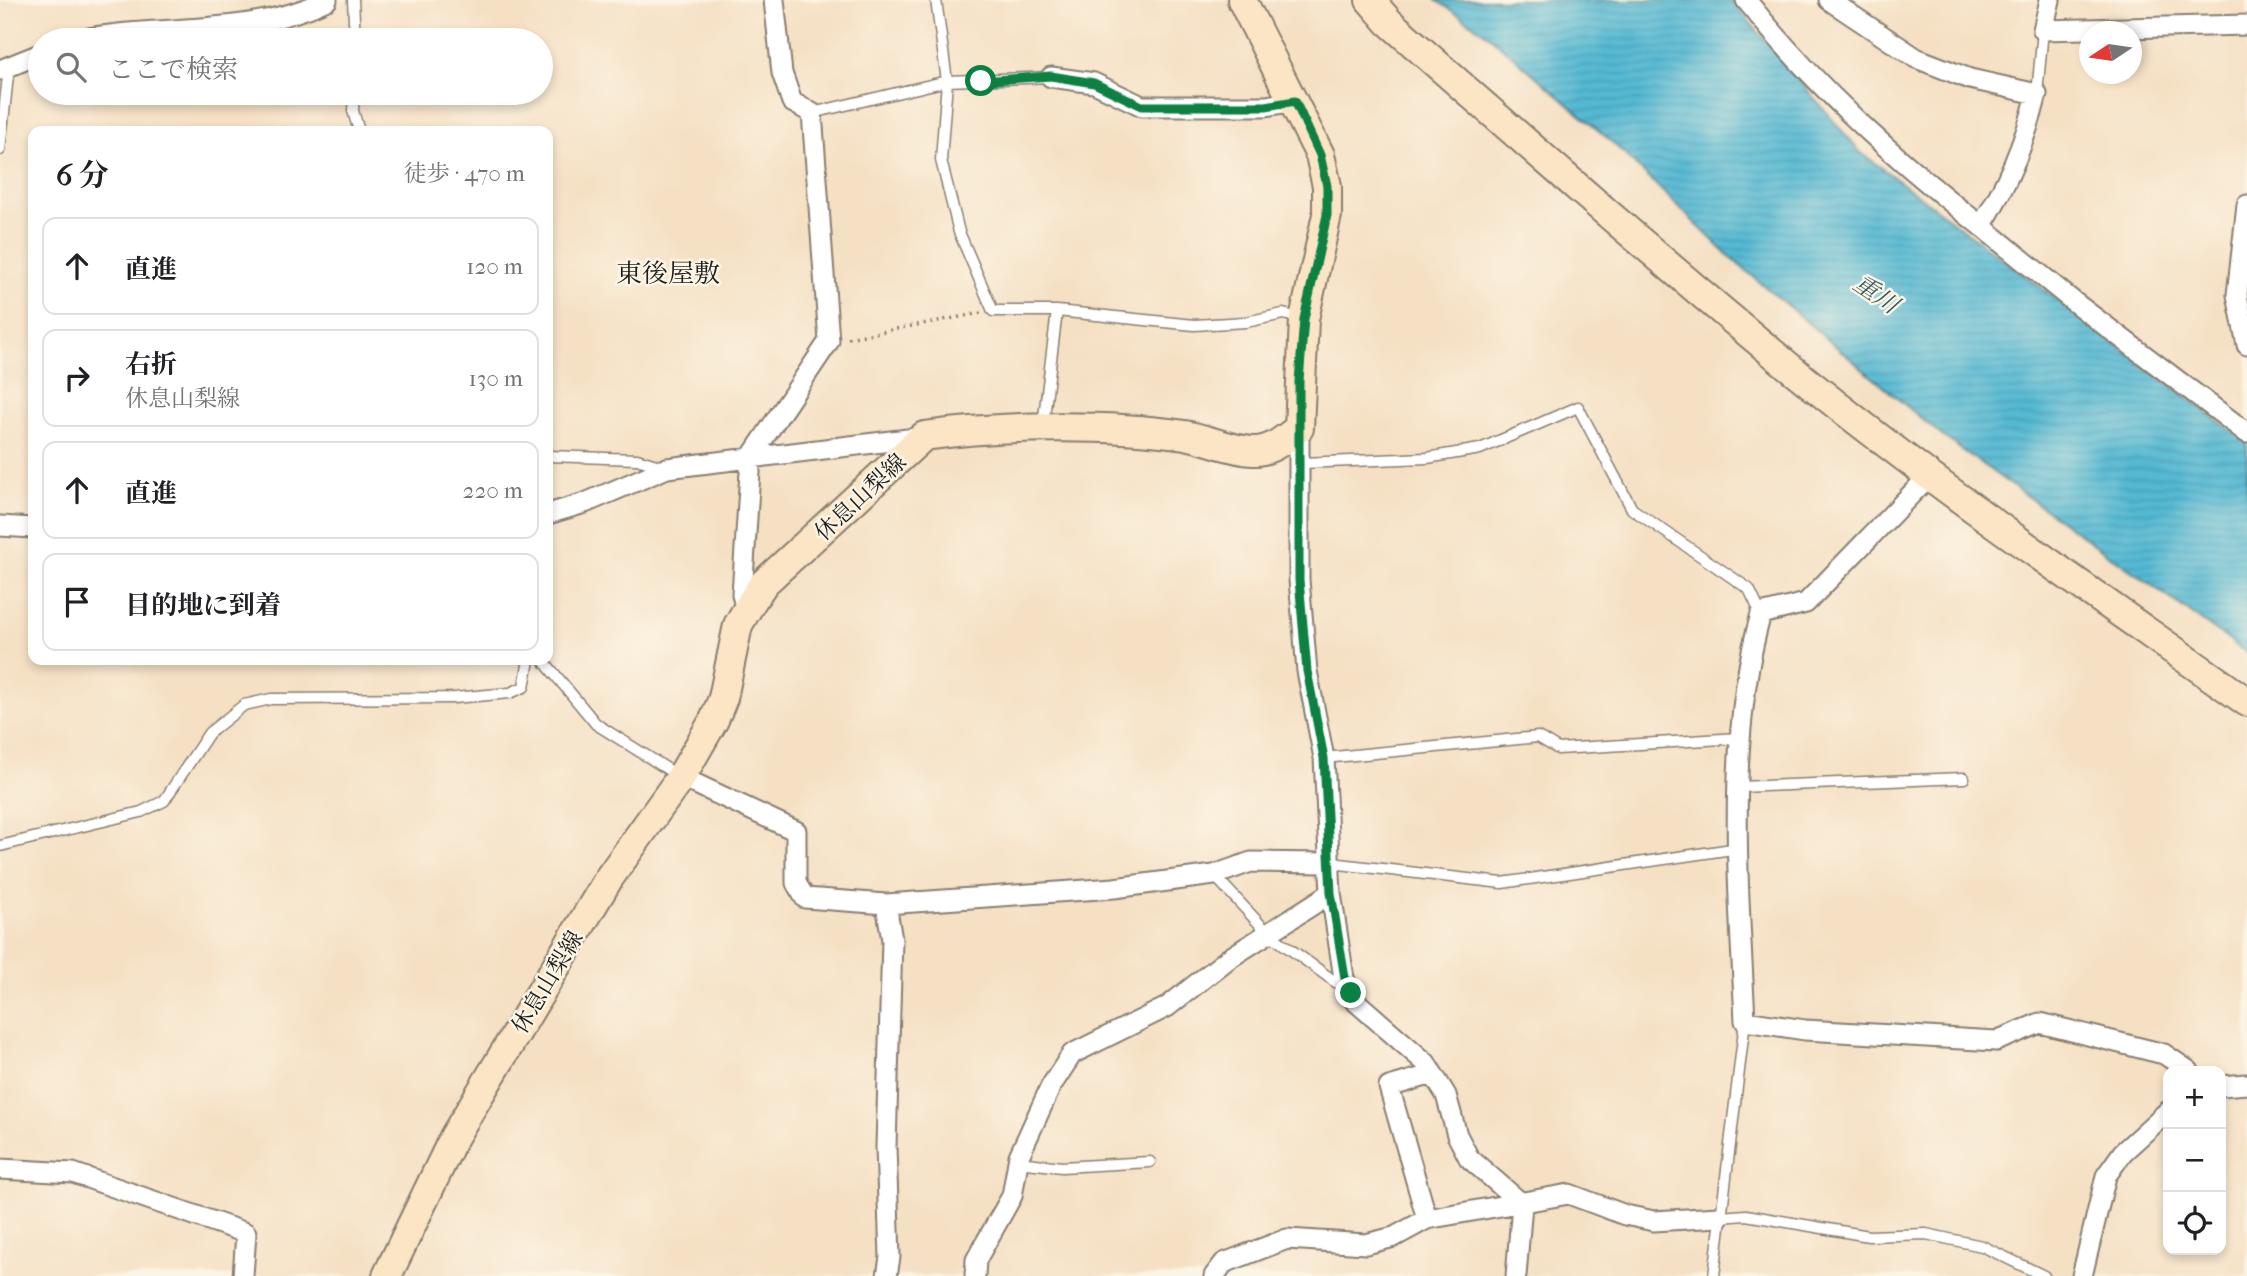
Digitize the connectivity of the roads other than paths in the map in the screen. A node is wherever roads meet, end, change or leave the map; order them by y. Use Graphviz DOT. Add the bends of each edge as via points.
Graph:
graph roads {
  1 [pos="327,0"];
  2 [pos="353,0"];
  3 [pos="774,0"];
  4 [pos="936,0"];
  5 [pos="1242,0"];
  6 [pos="1370,0"];
  7 [pos="1746,0"];
  8 [pos="1829,0"];
  9 [pos="2050,0"];
  10 [pos="298,7"];
  11 [pos="194,28"];
  12 [pos="354,28"];
  13 [pos="2247,28"];
  14 [pos="2043,30"];
  15 [pos="28,59"];
  16 [pos="4,68"];
  17 [pos="1051,76"];
  18 [pos="947,81"];
  19 [pos="2037,94"];
  20 [pos="1295,101"];
  21 [pos="353,105"];
  22 [pos="812,113"];
  23 [pos="358,126"];
  24 [pos="0,150"];
  25 [pos="2247,205"];
  26 [pos="1981,226"];
  27 [pos="2244,253"];
  28 [pos="1057,311"];
  29 [pos="1304,319"];
  30 [pos="2247,345"];
  31 [pos="1299,428"];
  32 [pos="1043,429"];
  33 [pos="2247,433"];
  34 [pos="924,436"];
  35 [pos="553,456"];
  36 [pos="751,457"];
  37 [pos="1301,463"];
  38 [pos="667,468"];
  39 [pos="1929,476"];
  40 [pos="553,513"];
  41 [pos="0,526"];
  42 [pos="28,528"];
  43 [pos="746,611"];
  44 [pos="1761,614"];
  45 [pos="528,665"];
  46 [pos="547,665"];
  47 [pos="2247,702"];
  48 [pos="1739,738"];
  49 [pos="1324,758"];
  50 [pos="681,777"];
  51 [pos="1964,778"];
  52 [pos="1740,787"];
  53 [pos="0,846"];
  54 [pos="1740,848"];
  55 [pos="1331,863"];
  56 [pos="1214,875"];
  57 [pos="1331,893"];
  58 [pos="886,904"];
  59 [pos="1268,933"];
  60 [pos="1351,993"];
  61 [pos="1745,1021"];
  62 [pos="2182,1066"];
  63 [pos="1433,1074"];
  64 [pos="2247,1084"];
  65 [pos="2226,1086"];
  66 [pos="2163,1116"];
  67 [pos="1018,1162"];
  68 [pos="1150,1163"];
  69 [pos="0,1169"];
  70 [pos="1522,1203"];
  71 [pos="1719,1217"];
  72 [pos="1427,1219"];
  73 [pos="243,1276"];
  74 [pos="387,1276"];
  75 [pos="887,1276"];
  76 [pos="975,1276"];
  77 [pos="1214,1276"];
  78 [pos="1516,1276"];
  79 [pos="1714,1276"];
  80 [pos="2044,1276"];
  81 [pos="2082,1276"];
  1 -- 10 [label="street"];
  2 -- 12 [label="lane"];
  3 -- 22 [label="street" via="782,73 792,102"];
  4 -- 18 [label="lane"];
  5 -- 20 [label="main road"];
  6 -- 39 [label="main road" via="1538,153 1798,374"];
  7 -- 26 [label="street" via="1824,91 1899,162"];
  8 -- 19 [label="street" via="1916,58 1970,79"];
  9 -- 14 [label="street"];
  10 -- 11 [label="street" via="243,25"];
  13 -- 14 [label="street"];
  14 -- 19 [label="lane"];
  15 -- 16 [label="street"];
  16 -- 24 [label="lane"];
  17 -- 18 [label="lane"];
  17 -- 20 [label="street" via="1094,83 1142,106 1266,106"];
  18 -- 22 [label="lane"];
  18 -- 28 [label="lane" via="941,160 959,232 993,311"];
  19 -- 26 [label="street" via="2026,141"];
  20 -- 29 [label="main road" via="1320,155 1327,186 1327,215"];
  21 -- 23 [label="lane"];
  22 -- 36 [label="street" via="829,341"];
  25 -- 27 [label="street"];
  26 -- 33 [label="street"];
  27 -- 30 [label="street" via="2237,295"];
  28 -- 29 [label="lane" via="1194,325 1283,314"];
  28 -- 32 [label="lane"];
  29 -- 31 [label="main road"];
  31 -- 32 [label="main road, 休息山梨線" via="1270,448 1254,452 1187,436"];
  31 -- 37 [label="street"];
  32 -- 34 [label="main road, 休息山梨線"];
  34 -- 36 [label="street"];
  34 -- 43 [label="main road, 休息山梨線" via="764,583"];
  35 -- 38 [label="lane" via="637,459"];
  36 -- 38 [label="street"];
  36 -- 43 [label="street" via="742,594"];
  37 -- 44 [label="lane" via="1427,458 1480,449 1578,407 1632,509 1749,589"];
  37 -- 49 [label="street" via="1299,580 1307,671"];
  38 -- 40 [label="street"];
  39 -- 44 [label="street" via="1806,603"];
  39 -- 47 [label="main road"];
  41 -- 42 [label="street"];
  43 -- 50 [label="main road, 休息山梨線" via="738,625 723,698"];
  44 -- 48 [label="street"];
  45 -- 53 [label="lane" via="524,687 510,693 454,698 271,699 244,705 209,733 164,801 141,812"];
  46 -- 50 [label="lane" via="596,724"];
  48 -- 49 [label="lane" via="1558,749 1538,737"];
  48 -- 52 [label="street"];
  49 -- 55 [label="street"];
  50 -- 58 [label="street" via="796,831 796,883 805,898"];
  50 -- 74 [label="main road, 休息山梨線" via="609,877 454,1137"];
  51 -- 52 [label="lane"];
  52 -- 54 [label="street"];
  54 -- 55 [label="lane" via="1502,883"];
  54 -- 61 [label="street"];
  55 -- 56 [label="street" via="1251,862"];
  55 -- 57 [label="street"];
  56 -- 58 [label="street" via="1114,888"];
  56 -- 59 [label="lane"];
  57 -- 59 [label="street"];
  57 -- 60 [label="street"];
  58 -- 75 [label="street" via="892,940"];
  59 -- 60 [label="lane"];
  59 -- 67 [label="street" via="1167,1007 1072,1055 1051,1086"];
  60 -- 63 [label="street"];
  61 -- 62 [label="street" via="1805,1030 1996,1041 2040,1023 2164,1054"];
  61 -- 71 [label="lane"];
  63 -- 70 [label="street" via="1446,1095 1469,1158"];
  63 -- 72 [label="street" via="1390,1087"];
  64 -- 65 [label="street"];
  66 -- 81 [label="street" via="2123,1152 2106,1176"];
  67 -- 68 [label="lane" via="1062,1167"];
  67 -- 76 [label="street" via="1012,1196 976,1260"];
  69 -- 73 [label="street" via="74,1173 246,1233"];
  70 -- 71 [label="street" via="1569,1194 1654,1221"];
  70 -- 72 [label="street"];
  70 -- 78 [label="street"];
  71 -- 79 [label="lane"];
  71 -- 80 [label="lane" via="1746,1215 1869,1236 1926,1234 1982,1246"];
  72 -- 77 [label="street" via="1394,1237 1366,1244 1287,1239 1224,1263"];
}
